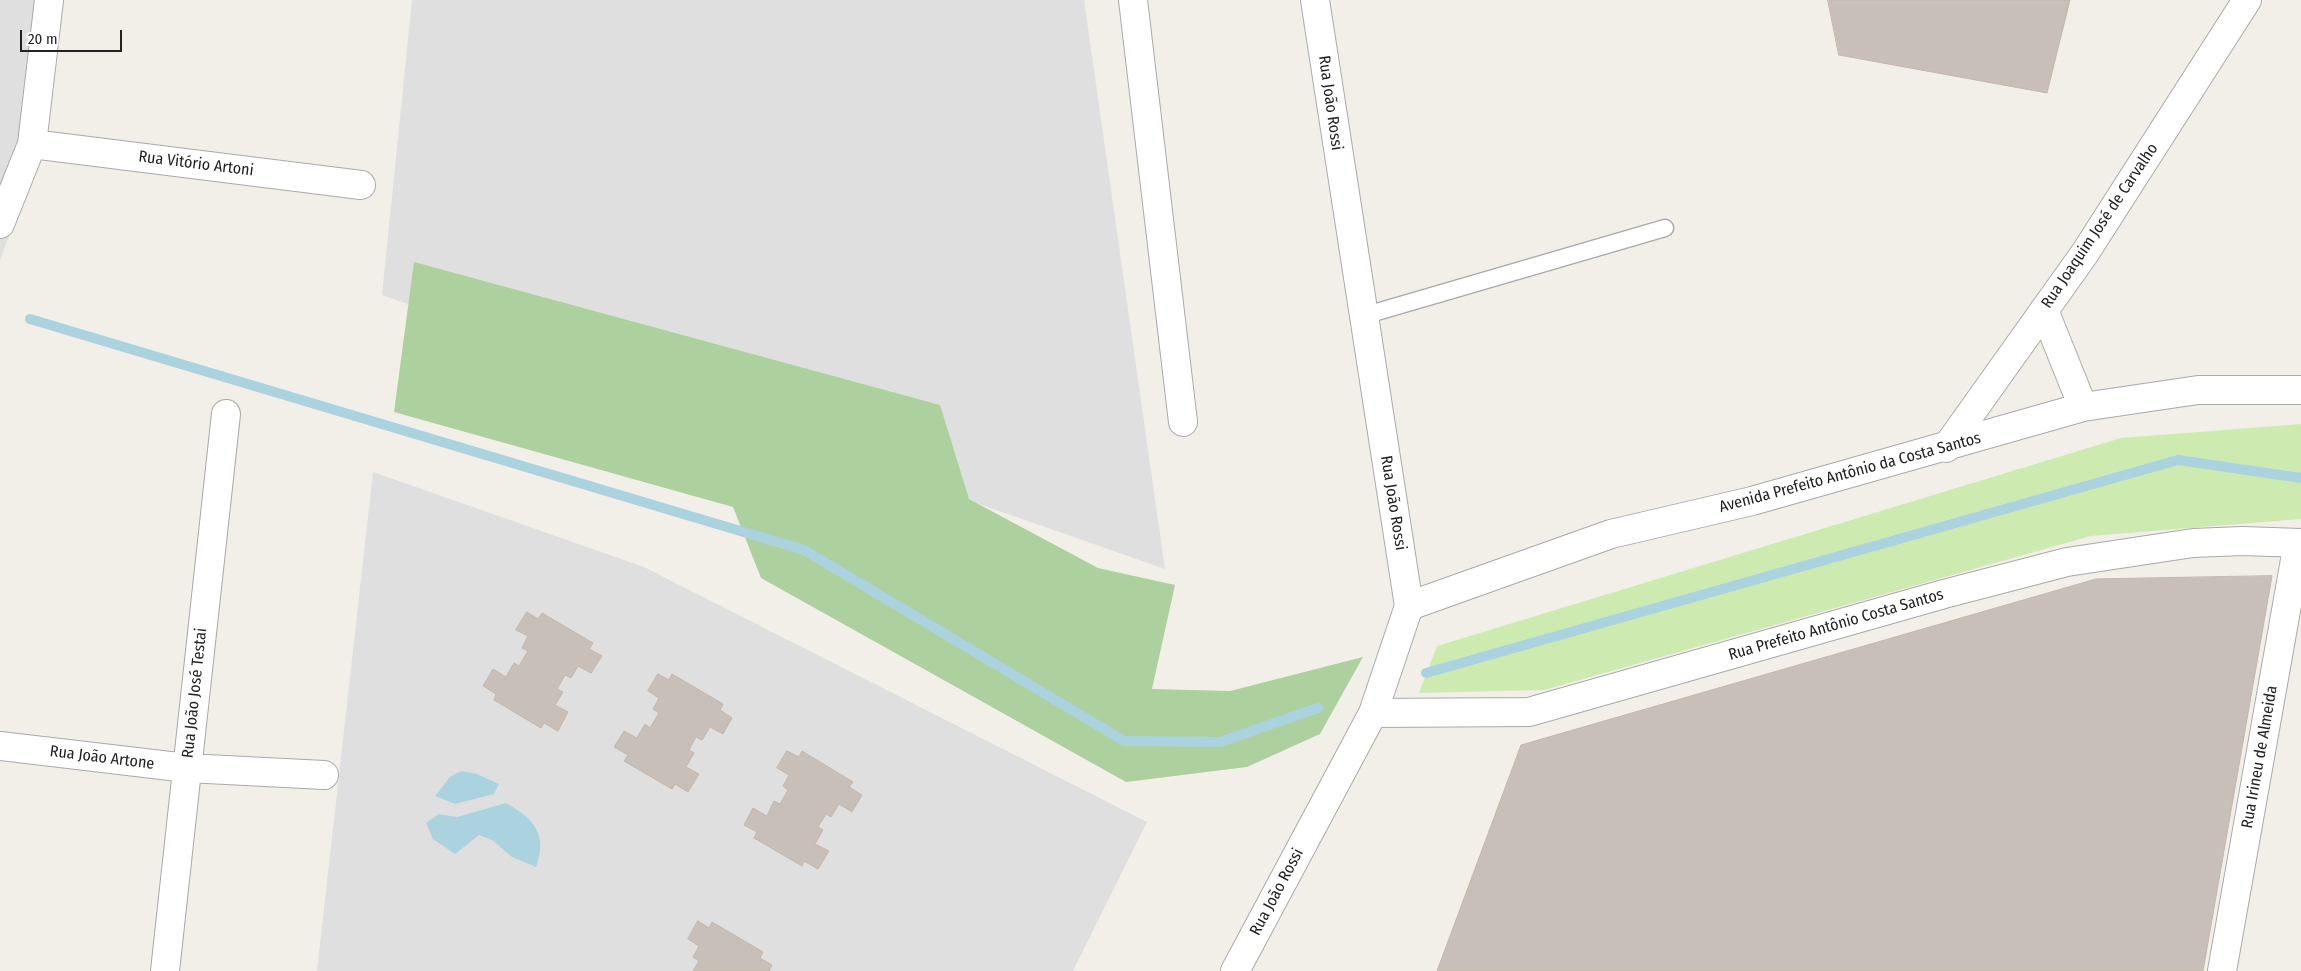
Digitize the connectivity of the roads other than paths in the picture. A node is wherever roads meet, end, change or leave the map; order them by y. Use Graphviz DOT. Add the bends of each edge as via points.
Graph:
graph roads {
  1 [pos="49,0"];
  2 [pos="1133,0"];
  3 [pos="1315,0"];
  4 [pos="2247,0"];
  5 [pos="32,144"];
  6 [pos="361,184"];
  7 [pos="0,224"];
  8 [pos="1665,228"];
  9 [pos="2044,310"];
  10 [pos="1363,316"];
  11 [pos="2301,390"];
  12 [pos="2083,407"];
  13 [pos="226,414"];
  14 [pos="1183,422"];
  15 [pos="1946,448"];
  16 [pos="2300,543"];
  17 [pos="1409,606"];
  18 [pos="1373,713"];
  19 [pos="0,746"];
  20 [pos="187,768"];
  21 [pos="324,775"];
  22 [pos="165,971"];
  23 [pos="1235,971"];
  24 [pos="2222,971"];
  1 -- 5 [label="street"];
  2 -- 14 [label="street"];
  3 -- 10 [label="street, Rua João Rossi"];
  4 -- 9 [label="street, Rua Joaquim José de Carvalho" via="2085,253"];
  5 -- 6 [label="street, Rua Vitório Artoni"];
  5 -- 7 [label="street"];
  8 -- 10 [label="lane"];
  9 -- 12 [label="street"];
  9 -- 15 [label="street, Rua Joaquim José de Carvalho"];
  10 -- 17 [label="street, Rua João Rossi"];
  11 -- 12 [label="street, Avenida Prefeito Antônio da Costa Santos" via="2198,390"];
  12 -- 15 [label="street, Avenida Prefeito Antônio da Costa Santos"];
  13 -- 20 [label="street, Rua João José Testai"];
  15 -- 17 [label="street, Avenida Prefeito Antônio da Costa Santos" via="1752,501 1611,534"];
  16 -- 18 [label="street, Rua Prefeito Antônio Costa Santos" via="2193,543 2067,562 1529,712"];
  16 -- 24 [label="street, Rua Irineu de Almeida"];
  17 -- 18 [label="street, Rua João Rossi"];
  18 -- 23 [label="street, Rua João Rossi"];
  19 -- 20 [label="street, Rua João Artone"];
  20 -- 21 [label="street, Rua João Artone"];
  20 -- 22 [label="street, Rua João José Testai"];
}
